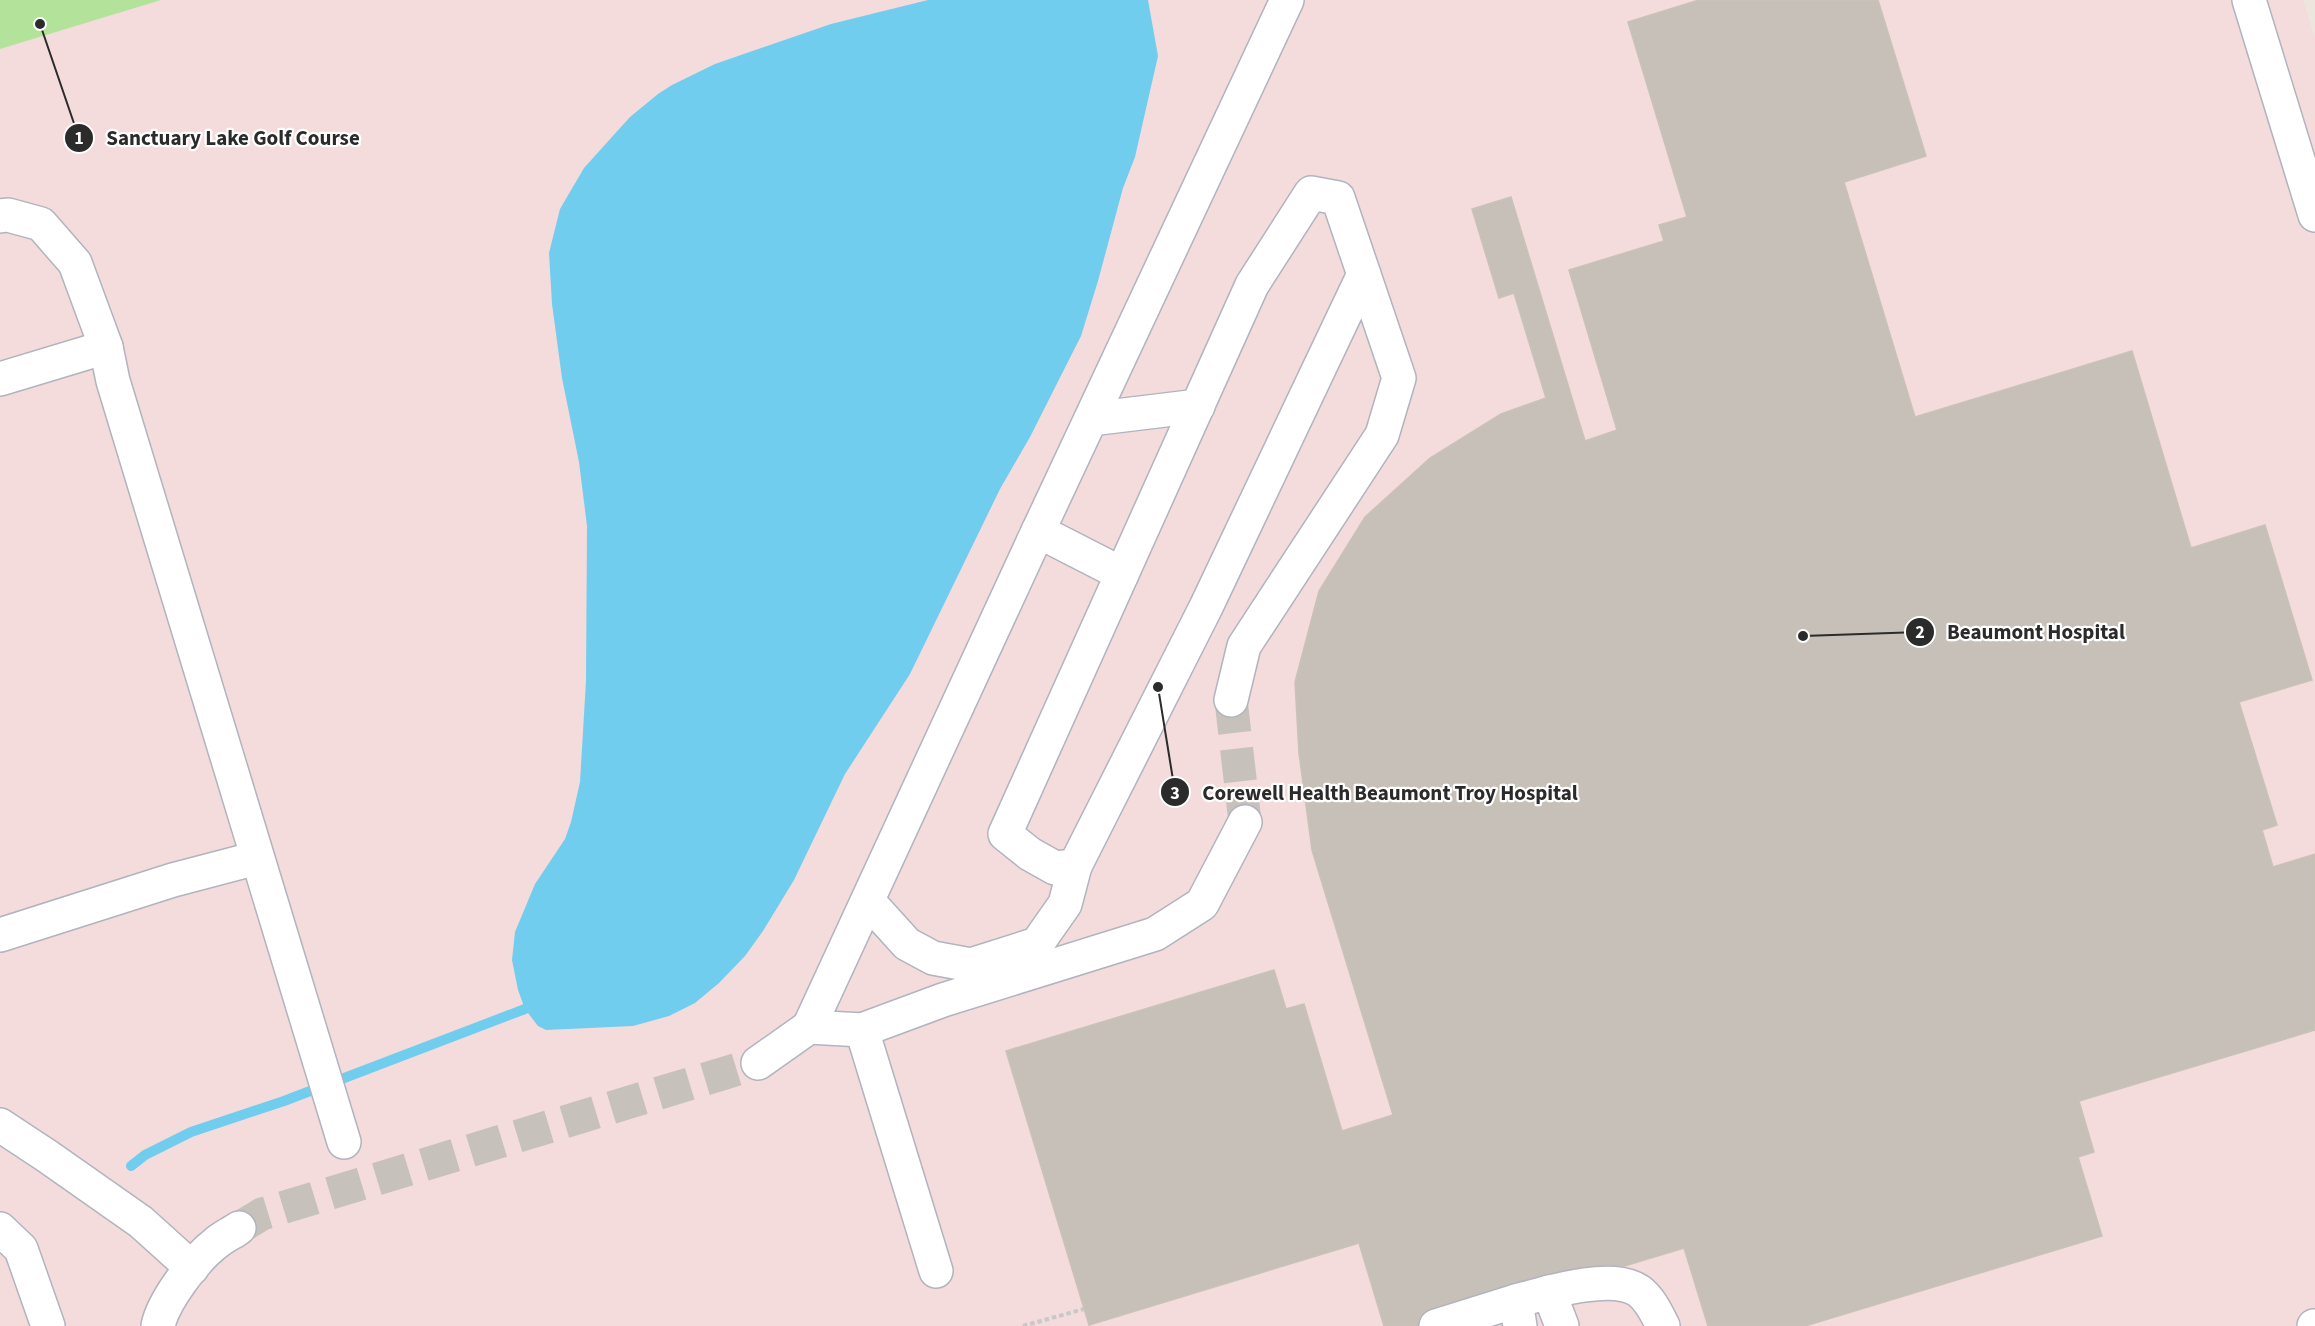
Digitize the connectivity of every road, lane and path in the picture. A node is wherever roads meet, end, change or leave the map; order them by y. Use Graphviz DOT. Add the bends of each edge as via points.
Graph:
graph roads {
  1 [pos="1287,0"];
  2 [pos="2249,0"];
  3 [pos="2315,215"];
  4 [pos="0,216"];
  5 [pos="1364,274"];
  6 [pos="106,347"];
  7 [pos="0,379"];
  8 [pos="1198,406"];
  9 [pos="1091,418"];
  10 [pos="1038,531"];
  11 [pos="1122,574"];
  12 [pos="1231,699"];
  13 [pos="1245,822"];
  14 [pos="257,858"];
  15 [pos="1075,866"];
  16 [pos="868,901"];
  17 [pos="0,935"];
  18 [pos="809,1027"];
  19 [pos="862,1030"];
  20 [pos="758,1063"];
  21 [pos="0,1125"];
  22 [pos="344,1142"];
  23 [pos="239,1228"];
  24 [pos="0,1229"];
  25 [pos="192,1268"];
  26 [pos="936,1271"];
  27 [pos="1549,1292"];
  28 [pos="1084,1309"];
  29 [pos="1518,1314"];
  30 [pos="48,1326"];
  31 [pos="158,1326"];
  32 [pos="1023,1326"];
  33 [pos="1436,1326"];
  34 [pos="1562,1326"];
  35 [pos="1663,1326"];
  1 -- 9 [label="street"];
  2 -- 3 [label="street"];
  4 -- 6 [label="street" via="41,224 75,263"];
  5 -- 8 [label="street" via="1338,198 1311,193 1252,285"];
  5 -- 12 [label="street" via="1399,378 1382,435 1244,646"];
  5 -- 15 [label="street" via="1206,607"];
  6 -- 7 [label="street"];
  6 -- 14 [label="street"];
  8 -- 9 [label="street"];
  8 -- 11 [label="street"];
  9 -- 10 [label="street"];
  10 -- 11 [label="street"];
  10 -- 16 [label="street"];
  11 -- 15 [label="street" via="1005,834 1055,868"];
  13 -- 19 [label="street" via="1202,904 1155,934 943,1000"];
  14 -- 17 [label="street" via="173,880"];
  14 -- 22 [label="street"];
  15 -- 16 [label="street" via="1065,904 1037,944 971,965 933,958 907,944"];
  16 -- 18 [label="street"];
  18 -- 19 [label="street"];
  18 -- 20 [label="street"];
  19 -- 26 [label="street"];
  21 -- 25 [label="street" via="141,1222"];
  23 -- 25 [label="street" via="215,1243"];
  24 -- 30 [label="street" via="21,1249"];
  25 -- 31 [label="street" via="160,1316"];
  27 -- 29 [label="street"];
  27 -- 34 [label="street"];
  27 -- 35 [label="street" via="1581,1285 1616,1284 1639,1291"];
  28 -- 32 [label="path"];
  29 -- 33 [label="street"];
}
